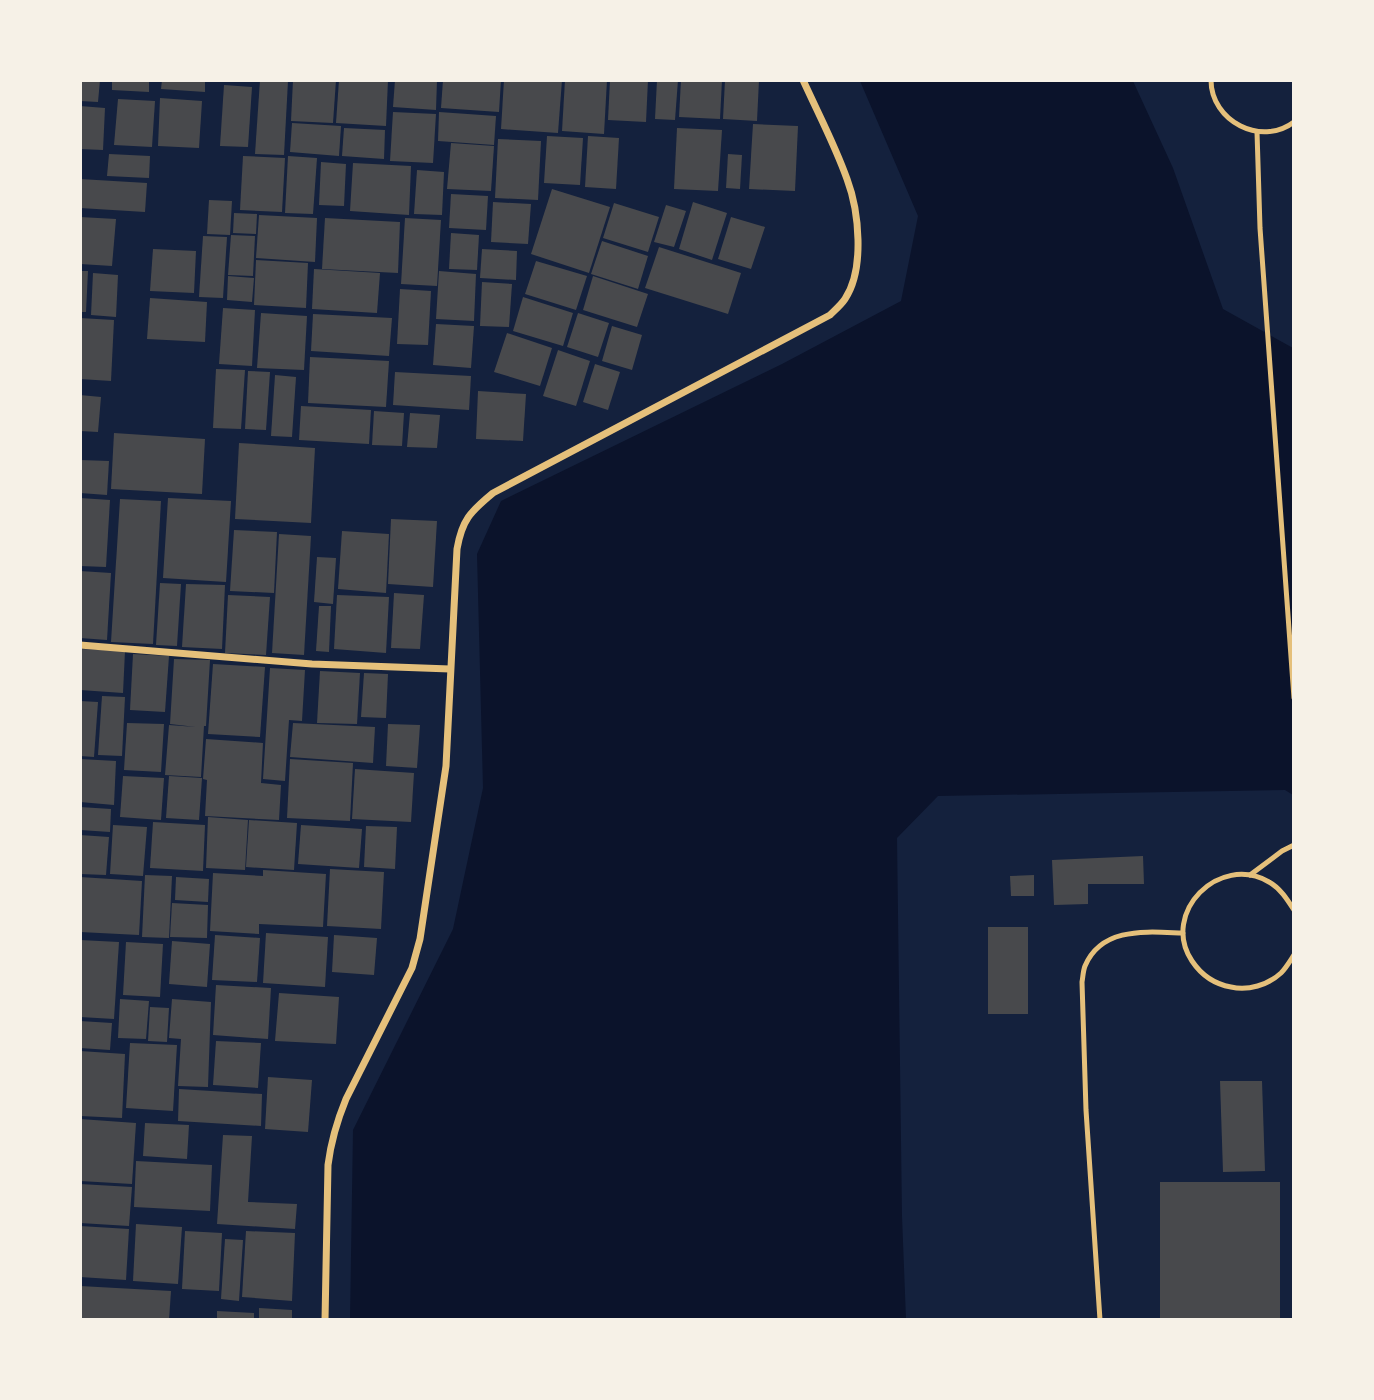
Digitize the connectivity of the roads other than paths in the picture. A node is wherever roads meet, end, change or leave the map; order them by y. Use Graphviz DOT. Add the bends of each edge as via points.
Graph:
graph roads {
  1 [pos="803,80"];
  2 [pos="1211,80"];
  3 [pos="1293,122"];
  4 [pos="1257,132"];
  5 [pos="80,645"];
  6 [pos="450,669"];
  7 [pos="1293,698"];
  8 [pos="1293,845"];
  9 [pos="1250,875"];
  10 [pos="1293,910"];
  11 [pos="1183,933"];
  12 [pos="1293,955"];
  13 [pos="324,1320"];
  14 [pos="1100,1320"];
  1 -- 6 [label="street" via="848,180 855,210 858,262 845,299 830,315 492,493 467,516 458,541"];
  2 -- 4 [label="lane" via="1216,103 1227,117"];
  3 -- 4 [label="lane" via="1273,132"];
  4 -- 7 [label="lane"];
  5 -- 6 [label="street" via="312,664"];
  6 -- 13 [label="street" via="445,774 420,939 412,968 337,1119 331,1140"];
  8 -- 9 [label="lane"];
  9 -- 10 [label="lane" via="1284,894"];
  9 -- 11 [label="lane" via="1229,875 1211,882 1186,913"];
  11 -- 12 [label="lane" via="1188,954 1200,972 1218,984 1240,989 1262,985 1281,973"];
  11 -- 14 [label="lane" via="1126,933 1095,951 1085,966 1086,1110"];
}
